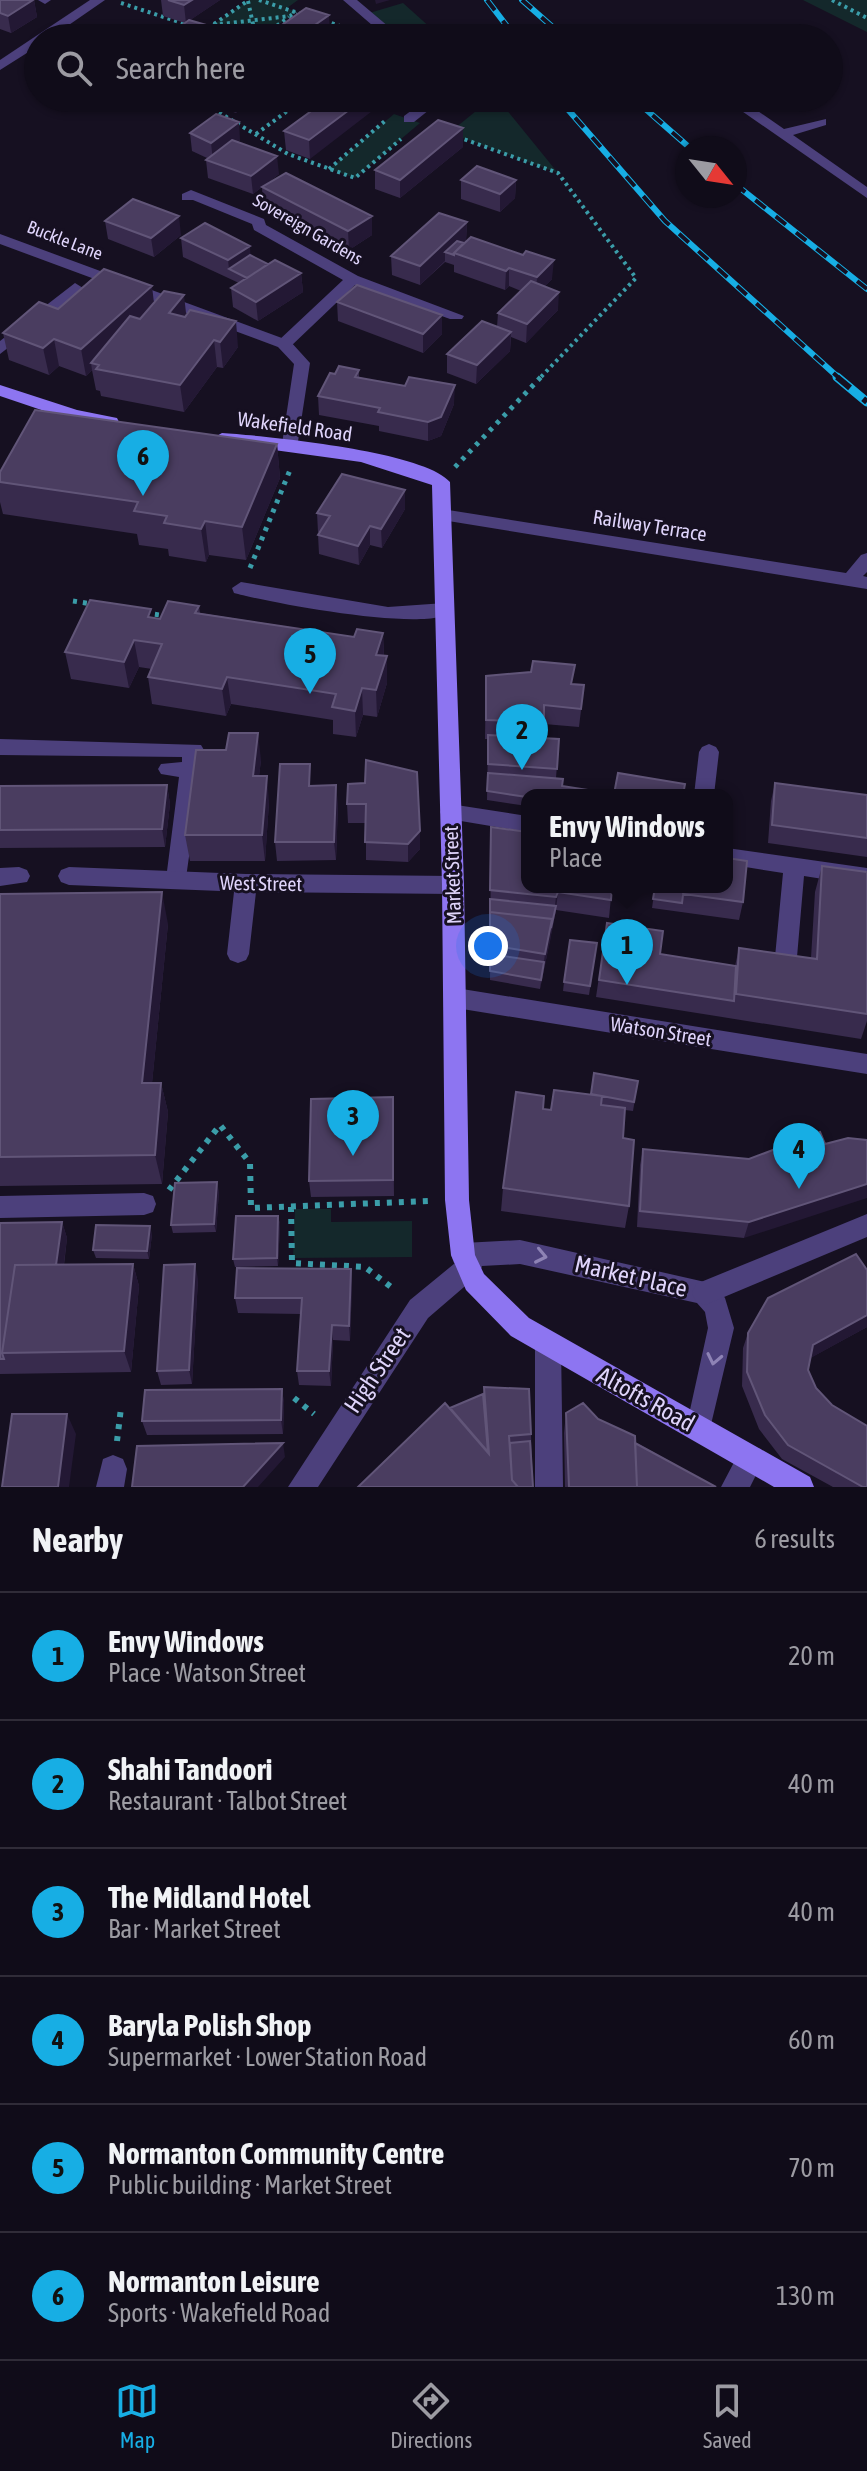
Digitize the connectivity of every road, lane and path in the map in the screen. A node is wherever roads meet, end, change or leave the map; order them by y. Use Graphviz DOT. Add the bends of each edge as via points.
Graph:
graph roads {
  1 [pos="99,0"];
  2 [pos="111,0"];
  3 [pos="259,0"];
  4 [pos="349,0"];
  5 [pos="832,0"];
  6 [pos="248,1"];
  7 [pos="276,3"];
  8 [pos="296,12"];
  9 [pos="290,16"];
  10 [pos="309,16"];
  11 [pos="867,18"];
  12 [pos="252,20"];
  13 [pos="322,21"];
  14 [pos="63,24"];
  15 [pos="183,24"];
  16 [pos="214,24"];
  17 [pos="221,24"];
  18 [pos="253,24"];
  19 [pos="278,24"];
  20 [pos="332,24"];
  21 [pos="378,24"];
  22 [pos="0,43"];
  23 [pos="22,51"];
  24 [pos="0,66"];
  25 [pos="219,112"];
  26 [pos="286,112"];
  27 [pos="424,112"];
  28 [pos="750,112"];
  29 [pos="415,121"];
  30 [pos="821,122"];
  31 [pos="256,134"];
  32 [pos="782,134"];
  33 [pos="329,169"];
  34 [pos="867,194"];
  35 [pos="187,197"];
  36 [pos="0,239"];
  37 [pos="353,279"];
  38 [pos="75,288"];
  39 [pos="456,316"];
  40 [pos="284,344"];
  41 [pos="0,349"];
  42 [pos="0,390"];
  43 [pos="135,427"];
  44 [pos="202,435"];
  45 [pos="295,445"];
  46 [pos="441,482"];
  47 [pos="442,515"];
  48 [pos="867,559"];
  49 [pos="859,581"];
  50 [pos="241,588"];
  51 [pos="73,601"];
  52 [pos="104,606"];
  53 [pos="445,610"];
  54 [pos="134,611"];
  55 [pos="180,618"];
  56 [pos="0,747"];
  57 [pos="709,752"];
  58 [pos="168,769"];
  59 [pos="190,770"];
  60 [pos="705,789"];
  61 [pos="450,812"];
  62 [pos="521,823"];
  63 [pos="733,857"];
  64 [pos="794,866"];
  65 [pos="69,876"];
  66 [pos="867,877"];
  67 [pos="177,879"];
  68 [pos="246,883"];
  69 [pos="453,885"];
  70 [pos="238,954"];
  71 [pos="786,957"];
  72 [pos="456,998"];
  73 [pos="867,1064"];
  74 [pos="457,1200"];
  75 [pos="144,1204"];
  76 [pos="0,1207"];
  77 [pos="291,1207"];
  78 [pos="867,1225"];
  79 [pos="466,1261"];
  80 [pos="705,1293"];
  81 [pos="495,1306"];
  82 [pos="419,1309"];
  83 [pos="548,1344"];
  84 [pos="699,1428"];
  85 [pos="751,1459"];
  86 [pos="302,1487"];
  87 [pos="549,1487"];
  88 [pos="735,1487"];
  89 [pos="800,1487"];
  1 -- 14 [label="street"];
  2 -- 15 [label="path"];
  3 -- 7 [label="path"];
  4 -- 21 [label="street"];
  5 -- 11 [label="path"];
  6 -- 12 [label="path"];
  6 -- 16 [label="path"];
  7 -- 8 [label="path"];
  8 -- 9 [label="path"];
  8 -- 10 [label="path"];
  9 -- 12 [label="path"];
  9 -- 19 [label="path"];
  12 -- 17 [label="path"];
  12 -- 18 [label="path"];
  13 -- 20 [label="path"];
  22 -- 23 [label="street"];
  23 -- 24 [label="street"];
  25 -- 31 [label="path"];
  26 -- 31 [label="path"];
  27 -- 29 [label="street"];
  28 -- 32 [label="street"];
  29 -- 33 [label="path" via="394,114"];
  29 -- 33 [label="path" via="355,178"];
  29 -- 46 [label="path" via="558,173 636,278"];
  30 -- 32 [label="street"];
  31 -- 33 [label="path" via="288,154"];
  32 -- 34 [label="street"];
  35 -- 37 [label="street, Sovereign Gardens" via="237,211"];
  36 -- 40 [label="street, Buckle Lane"];
  37 -- 39 [label="street, Sovereign Gardens"];
  37 -- 40 [label="street"];
  38 -- 41 [label="street"];
  40 -- 45 [label="street" via="302,363"];
  42 -- 43 [label="street" via="74,415"];
  44 -- 45 [label="street, Wakefield Road"];
  45 -- 46 [label="street, Wakefield Road" via="403,465"];
  45 -- 50 [label="path"];
  46 -- 47 [label="street, Market Street"];
  47 -- 49 [label="street, Railway Terrace"];
  47 -- 53 [label="street, Market Street"];
  48 -- 49 [label="street, Railway Terrace"];
  50 -- 53 [label="street" via="388,614"];
  51 -- 52 [label="path"];
  53 -- 61 [label="street, Market Street"];
  54 -- 55 [label="path"];
  56 -- 59 [label="street" via="194,750"];
  57 -- 60 [label="street"];
  58 -- 59 [label="street"];
  59 -- 67 [label="street"];
  61 -- 62 [label="street"];
  61 -- 69 [label="street, Market Street"];
  63 -- 64 [label="street"];
  64 -- 66 [label="street"];
  64 -- 71 [label="street"];
  65 -- 67 [label="street, West Street"];
  67 -- 68 [label="street, West Street"];
  68 -- 69 [label="street, West Street"];
  68 -- 70 [label="street"];
  69 -- 72 [label="street, Market Street"];
  72 -- 73 [label="street, Watson Street"];
  72 -- 74 [label="street, Market Street"];
  74 -- 77 [label="path"];
  74 -- 79 [label="street, Market Street"];
  75 -- 76 [label="street"];
  75 -- 77 [label="path" via="159,1204 220,1125 250,1163 251,1208"];
  77 -- 82 [label="path" via="292,1263 365,1267"];
  78 -- 80 [label="street"];
  79 -- 80 [label="street, Market Place, one-way" via="520,1252"];
  79 -- 81 [label="street, Market Street"];
  79 -- 82 [label="street, High Street"];
  80 -- 84 [label="street, Market Place, one-way" via="716,1307 721,1328"];
  81 -- 83 [label="street, Altofts Road"];
  82 -- 86 [label="street, High Street"];
  83 -- 84 [label="street, Altofts Road"];
  83 -- 87 [label="street"];
  84 -- 85 [label="street, Altofts Road"];
  85 -- 88 [label="street"];
  85 -- 89 [label="street, Altofts Road"];
}
